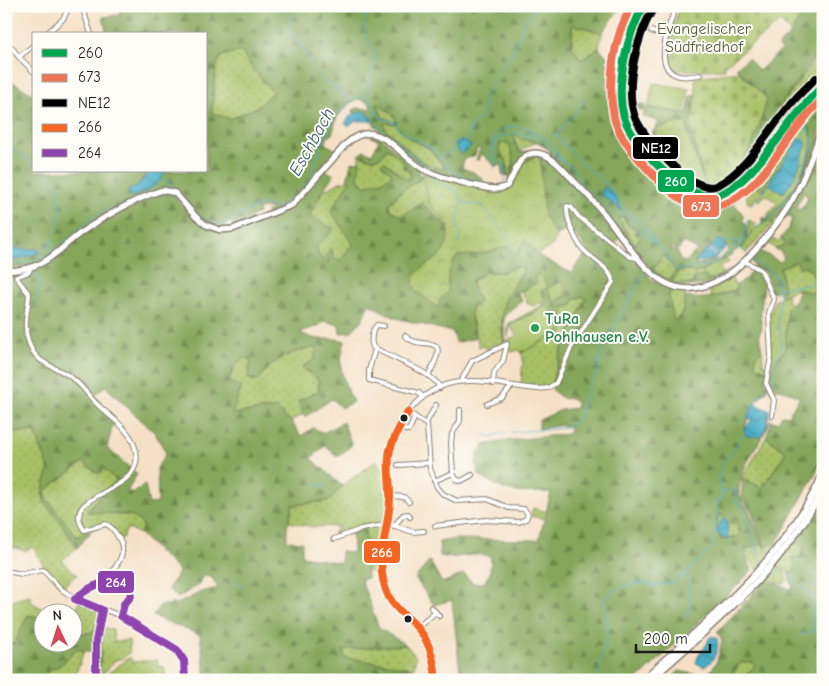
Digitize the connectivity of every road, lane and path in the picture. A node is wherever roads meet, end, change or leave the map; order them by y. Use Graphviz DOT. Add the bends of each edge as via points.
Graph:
graph roads {
  1 [pos="70,6"];
  2 [pos="82,6"];
  3 [pos="644,6"];
  4 [pos="676,6"];
  5 [pos="651,31"];
  6 [pos="48,32"];
  7 [pos="90,32"];
  8 [pos="666,37"];
  9 [pos="8,43"];
  10 [pos="32,47"];
  11 [pos="19,57"];
  12 [pos="32,70"];
  13 [pos="700,75"];
  14 [pos="823,86"];
  15 [pos="823,126"];
  16 [pos="637,258"];
  17 [pos="746,262"];
  18 [pos="33,268"];
  19 [pos="6,271"];
  20 [pos="384,326"];
  21 [pos="405,336"];
  22 [pos="375,348"];
  23 [pos="428,376"];
  24 [pos="461,381"];
  25 [pos="493,384"];
  26 [pos="510,387"];
  27 [pos="440,388"];
  28 [pos="422,396"];
  29 [pos="487,404"];
  30 [pos="436,405"];
  31 [pos="460,410"];
  32 [pos="408,412"];
  33 [pos="772,416"];
  34 [pos="415,417"];
  35 [pos="426,423"];
  36 [pos="398,430"];
  37 [pos="429,463"];
  38 [pos="398,465"];
  39 [pos="453,473"];
  40 [pos="472,475"];
  41 [pos="823,475"];
  42 [pos="434,481"];
  43 [pos="823,488"];
  44 [pos="391,496"];
  45 [pos="409,502"];
  46 [pos="409,515"];
  47 [pos="386,524"];
  48 [pos="394,526"];
  49 [pos="435,526"];
  50 [pos="424,531"];
  51 [pos="334,539"];
  52 [pos="789,540"];
  53 [pos="6,571"];
  54 [pos="106,581"];
  55 [pos="745,592"];
  56 [pos="75,599"];
  57 [pos="431,607"];
  58 [pos="121,616"];
  59 [pos="418,627"];
  60 [pos="436,678"];
  61 [pos="185,680"];
  62 [pos="430,680"];
  63 [pos="643,680"];
  64 [pos="650,680"];
  1 -- 6 [label="street" via="63,19"];
  2 -- 7 [label="street"];
  3 -- 14 [label="main road" via="628,37 624,117 636,138 674,180 693,194 715,196 735,186 808,99"];
  4 -- 8 [label="street"];
  5 -- 8 [label="street"];
  8 -- 13 [label="street" via="664,57 670,72 680,76"];
  9 -- 11 [label="street"];
  10 -- 11 [label="street"];
  11 -- 12 [label="street"];
  15 -- 17 [label="main road" via="796,194"];
  16 -- 17 [label="main road" via="659,280 677,289 713,283"];
  16 -- 18 [label="main road" via="604,213 561,168 543,155 525,156 507,186 494,189 429,172 376,135 358,135 343,146 291,205 226,230 217,229 204,224 173,192 161,190 87,228 47,261"];
  16 -- 26 [label="street" via="630,257 567,206 582,248 610,275 612,286 571,348 556,383 548,388"];
  17 -- 33 [label="street" via="760,268 774,299 768,312 771,354 766,383 774,398"];
  18 -- 19 [label="main road"];
  18 -- 54 [label="street" via="16,277 29,293 26,334 34,354 45,365 74,379 126,431 136,451 137,466 128,478 95,496 81,512 84,530 106,524 123,546 124,553"];
  20 -- 22 [label="street" via="377,324 374,328 371,344"];
  21 -- 23 [label="street" via="434,344 438,349 439,355"];
  22 -- 23 [label="street"];
  22 -- 28 [label="street" via="369,380"];
  23 -- 27 [label="street"];
  24 -- 25 [label="street"];
  24 -- 25 [label="street" via="472,360 507,344 503,361 494,371"];
  24 -- 27 [label="street"];
  25 -- 26 [label="street"];
  26 -- 29 [label="street" via="502,398"];
  27 -- 28 [label="street"];
  28 -- 32 [label="street"];
  30 -- 35 [label="street"];
  31 -- 39 [label="street" via="460,421 451,438"];
  32 -- 34 [label="street"];
  32 -- 36 [label="street"];
  34 -- 35 [label="street"];
  34 -- 36 [label="street" via="409,430"];
  35 -- 37 [label="street"];
  36 -- 44 [label="street" via="388,464"];
  37 -- 38 [label="street"];
  37 -- 42 [label="street"];
  39 -- 40 [label="street" via="461,481"];
  39 -- 42 [label="street"];
  41 -- 52 [label="highway"];
  42 -- 49 [label="street" via="440,491 451,499 490,500 509,508 524,508 528,514 519,522 486,520"];
  43 -- 52 [label="highway"];
  44 -- 45 [label="street" via="404,497"];
  44 -- 47 [label="street"];
  46 -- 48 [label="street" via="403,515"];
  47 -- 48 [label="street"];
  47 -- 51 [label="street"];
  47 -- 59 [label="street" via="381,552 382,578 393,604"];
  48 -- 50 [label="street" via="413,532"];
  52 -- 55 [label="highway"];
  53 -- 56 [label="street" via="22,574 43,570"];
  54 -- 56 [label="street"];
  54 -- 58 [label="street" via="130,587 131,596 123,605"];
  55 -- 63 [label="highway"];
  55 -- 64 [label="highway"];
  56 -- 58 [label="street"];
  57 -- 59 [label="street" via="438,614"];
  58 -- 61 [label="street" via="177,650 184,661"];
  59 -- 60 [label="street" via="429,643"];
  60 -- 62 [label="street"];
}
